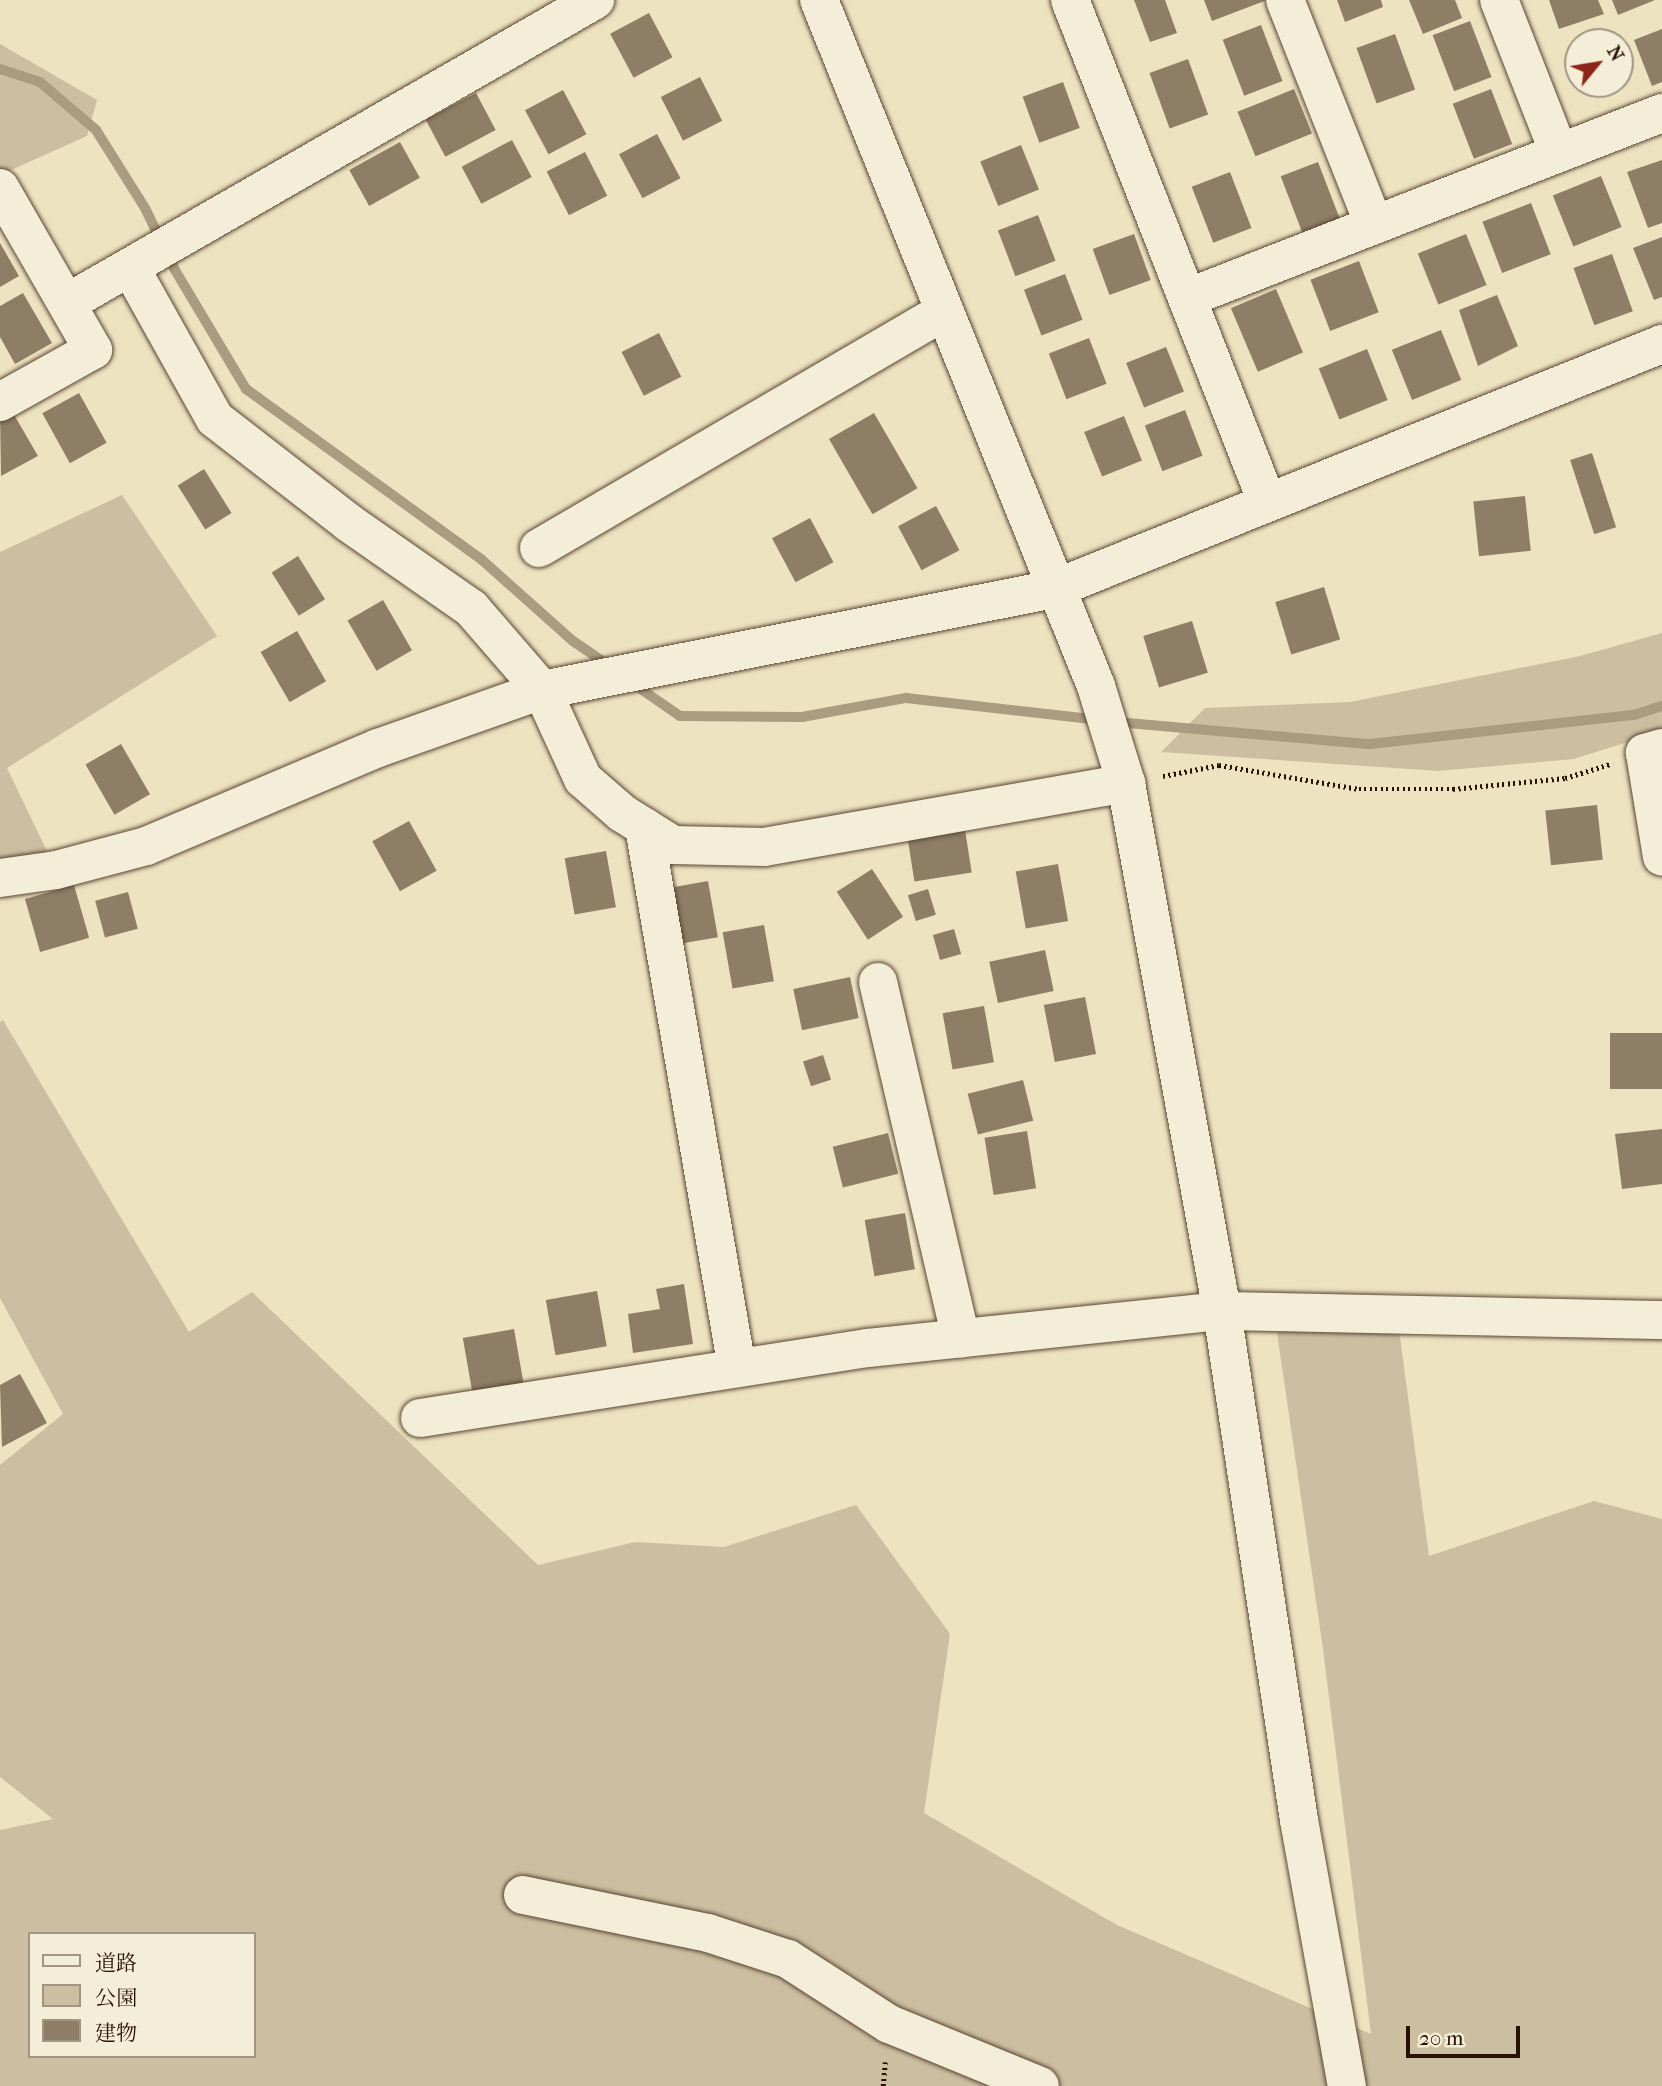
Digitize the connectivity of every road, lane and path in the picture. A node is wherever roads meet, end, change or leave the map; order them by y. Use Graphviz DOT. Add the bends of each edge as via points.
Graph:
graph roads {
  1 [pos="595,0"];
  2 [pos="819,0"];
  3 [pos="1070,0"];
  4 [pos="1285,0"];
  5 [pos="1499,0"];
  6 [pos="1662,113"];
  7 [pos="1559,153"];
  8 [pos="0,188"];
  9 [pos="1374,225"];
  10 [pos="136,264"];
  11 [pos="1187,298"];
  12 [pos="67,303"];
  13 [pos="944,311"];
  14 [pos="1662,344"];
  15 [pos="0,402"];
  16 [pos="1268,502"];
  17 [pos="540,548"];
  18 [pos="1054,589"];
  19 [pos="542,690"];
  20 [pos="1653,751"];
  21 [pos="1126,783"];
  22 [pos="644,827"];
  23 [pos="1662,857"];
  24 [pos="0,878"];
  25 [pos="878,982"];
  26 [pos="1222,1311"];
  27 [pos="1662,1320"];
  28 [pos="961,1338"];
  29 [pos="737,1368"];
  30 [pos="420,1418"];
  31 [pos="523,1895"];
  32 [pos="1040,2086"];
  33 [pos="1347,2086"];
  1 -- 10 [label="street"];
  2 -- 13 [label="street"];
  3 -- 11 [label="street"];
  4 -- 9 [label="street"];
  5 -- 7 [label="street"];
  6 -- 7 [label="street"];
  7 -- 9 [label="street"];
  8 -- 12 [label="street"];
  9 -- 11 [label="street"];
  10 -- 12 [label="street"];
  10 -- 19 [label="street" via="215,419 349,523 471,608"];
  11 -- 16 [label="street"];
  12 -- 15 [label="street" via="93,351"];
  13 -- 17 [label="street"];
  13 -- 18 [label="street"];
  14 -- 16 [label="street"];
  16 -- 18 [label="street"];
  18 -- 19 [label="street"];
  18 -- 21 [label="street" via="1098,695"];
  19 -- 22 [label="street" via="583,779"];
  19 -- 24 [label="street" via="378,748 146,846 56,870"];
  20 -- 21 [label="path" via="1565,778 1453,789 1359,789 1219,765"];
  20 -- 23 [label="street"];
  21 -- 22 [label="street" via="764,847 674,845"];
  21 -- 26 [label="street"];
  22 -- 29 [label="street"];
  25 -- 28 [label="street"];
  26 -- 27 [label="street"];
  26 -- 28 [label="street"];
  26 -- 33 [label="street" via="1299,1820"];
  28 -- 29 [label="street"];
  29 -- 30 [label="street"];
  31 -- 32 [label="street" via="708,1933 788,1959 889,2024"];
}
